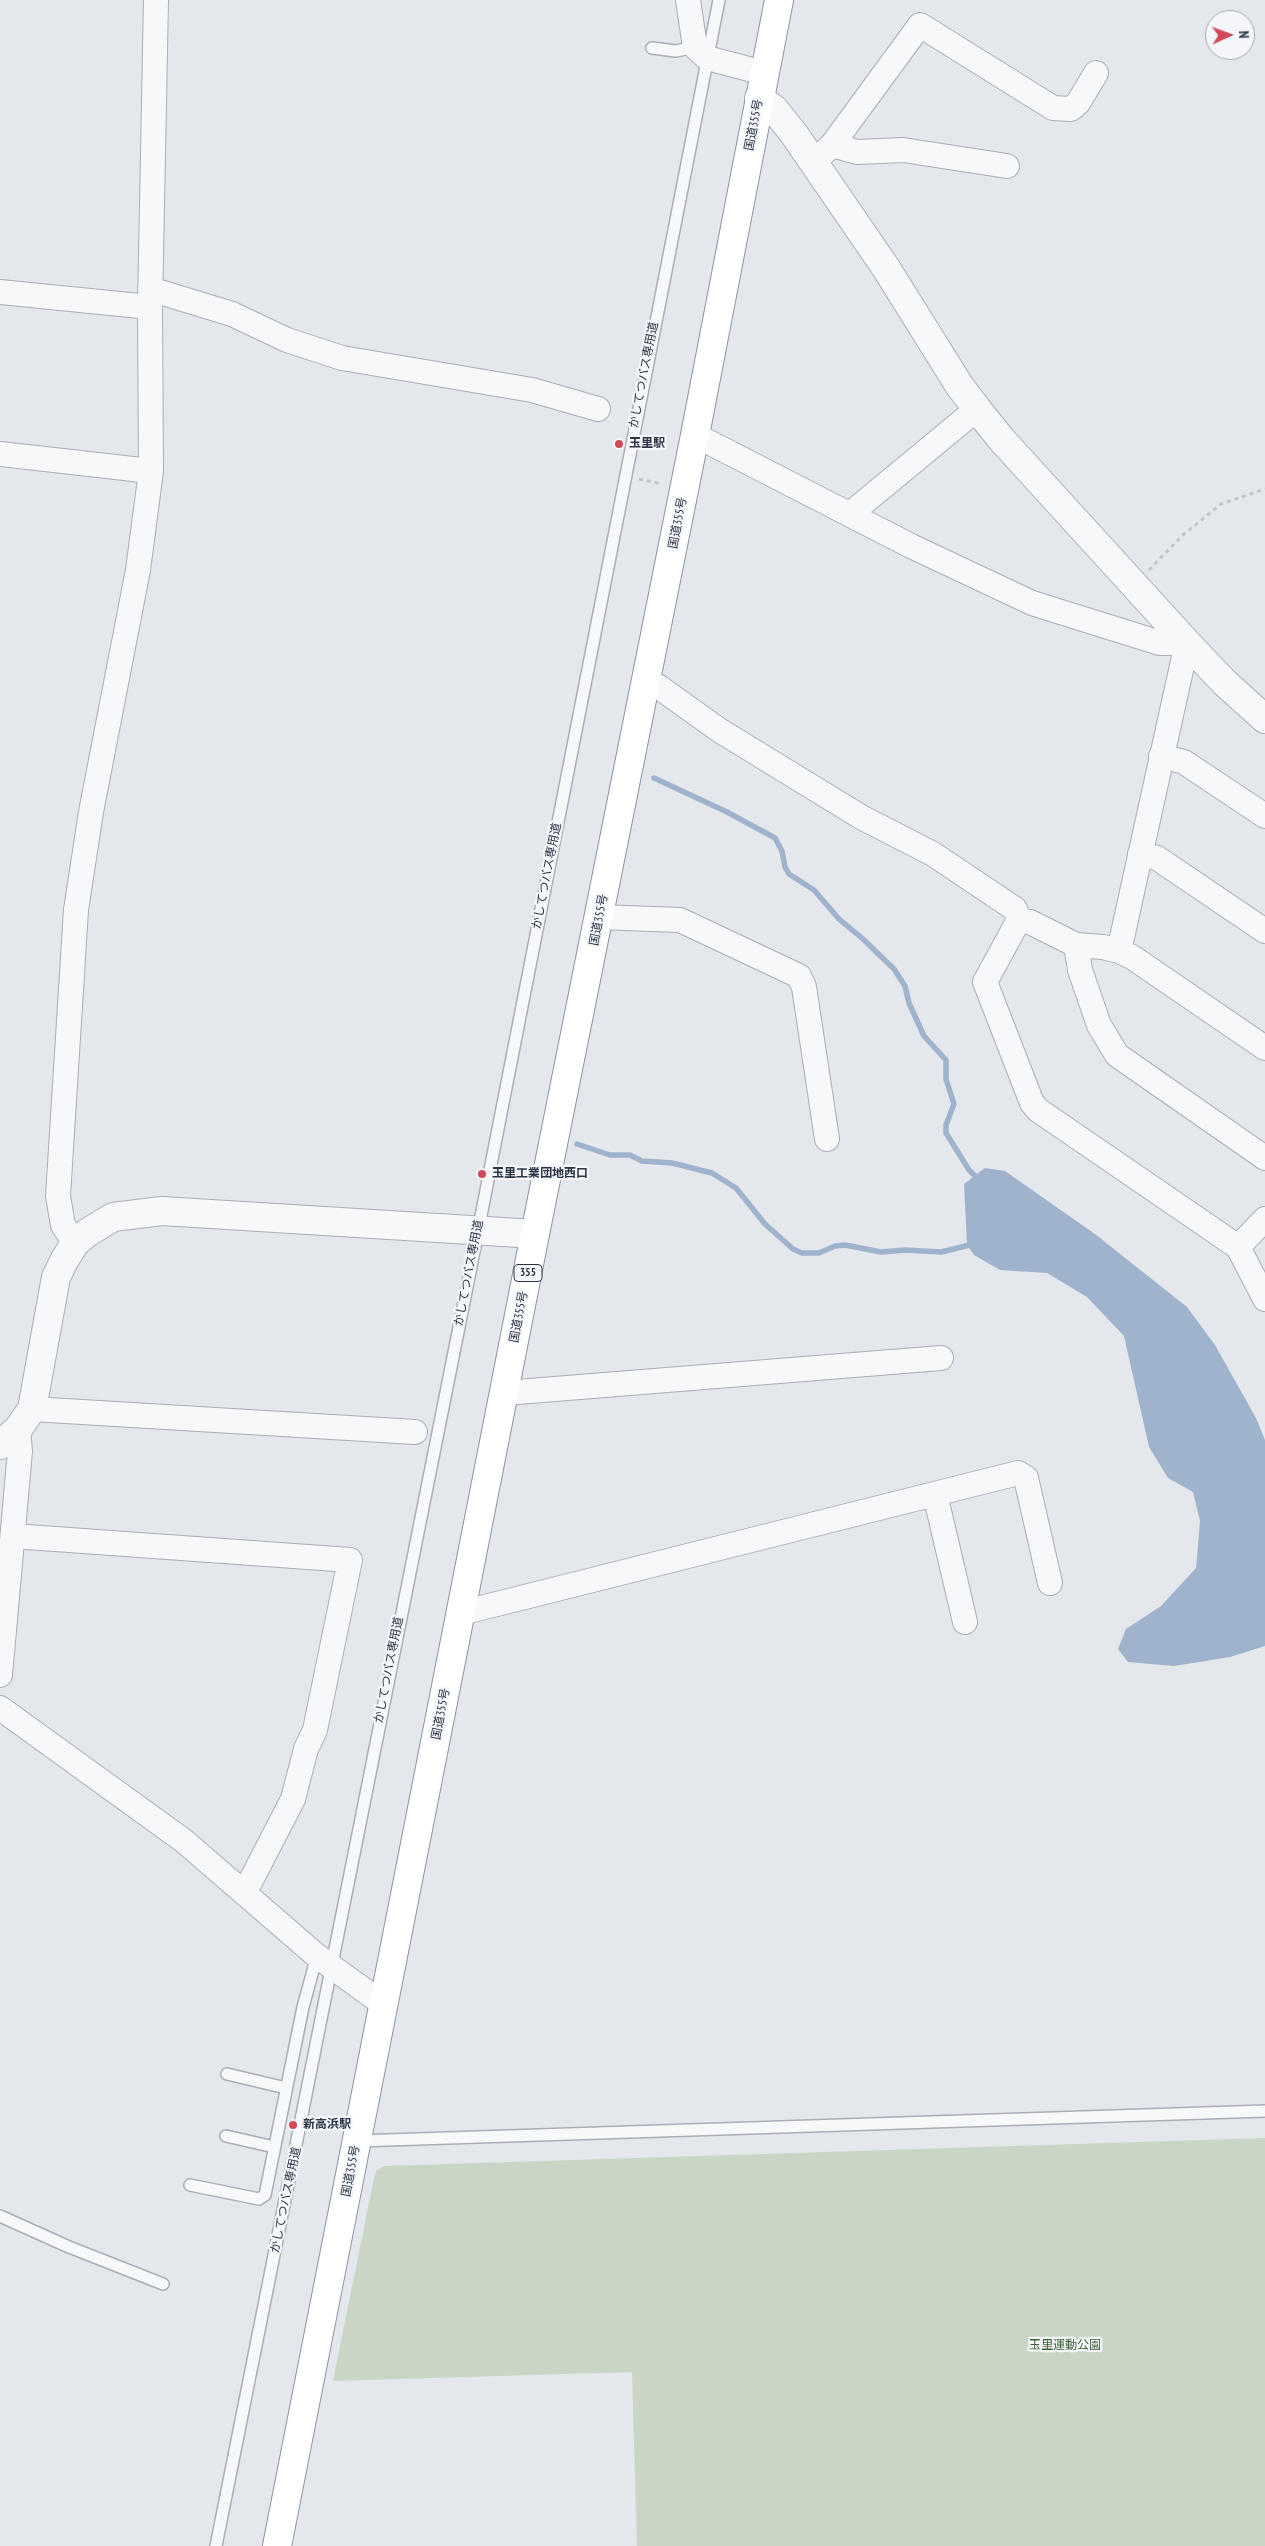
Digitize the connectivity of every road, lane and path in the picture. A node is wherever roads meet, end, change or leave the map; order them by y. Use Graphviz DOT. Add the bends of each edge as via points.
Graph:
graph roads {
  1 [pos="156,0"];
  2 [pos="688,0"];
  3 [pos="719,0"];
  4 [pos="779,0"];
  5 [pos="652,48"];
  6 [pos="701,53"];
  7 [pos="1096,73"];
  8 [pos="762,86"];
  9 [pos="823,154"];
  10 [pos="1007,166"];
  11 [pos="0,292"];
  12 [pos="150,298"];
  13 [pos="976,408"];
  14 [pos="598,409"];
  15 [pos="696,435"];
  16 [pos="0,454"];
  17 [pos="151,471"];
  18 [pos="624,476"];
  19 [pos="685,488"];
  20 [pos="1265,489"];
  21 [pos="850,514"];
  22 [pos="1135,585"];
  23 [pos="1187,643"];
  24 [pos="646,682"];
  25 [pos="1265,719"];
  26 [pos="1161,756"];
  27 [pos="1265,816"];
  28 [pos="1140,854"];
  29 [pos="599,917"];
  30 [pos="1020,921"];
  31 [pos="1265,931"];
  32 [pos="1076,945"];
  33 [pos="1119,951"];
  34 [pos="1265,1048"];
  35 [pos="827,1139"];
  36 [pos="1265,1158"];
  37 [pos="1265,1219"];
  38 [pos="477,1231"];
  39 [pos="535,1234"];
  40 [pos="74,1244"];
  41 [pos="1238,1247"];
  42 [pos="1265,1299"];
  43 [pos="941,1358"];
  44 [pos="505,1392"];
  45 [pos="17,1428"];
  46 [pos="415,1432"];
  47 [pos="935,1494"];
  48 [pos="13,1536"];
  49 [pos="1050,1584"];
  50 [pos="461,1614"];
  51 [pos="965,1622"];
  52 [pos="0,1675"];
  53 [pos="0,1708"];
  54 [pos="245,1892"];
  55 [pos="324,1961"];
  56 [pos="383,2004"];
  57 [pos="226,2074"];
  58 [pos="286,2088"];
  59 [pos="1265,2111"];
  60 [pos="226,2136"];
  61 [pos="357,2141"];
  62 [pos="274,2147"];
  63 [pos="190,2185"];
  64 [pos="0,2216"];
  65 [pos="163,2284"];
  66 [pos="216,2546"];
  67 [pos="277,2546"];
  1 -- 12 [label="street"];
  2 -- 6 [label="street"];
  3 -- 6 [label="lane, かしてつバス専用道"];
  4 -- 8 [label="highway, 国道355号 / 355"];
  5 -- 6 [label="lane"];
  6 -- 8 [label="street"];
  6 -- 18 [label="lane, かしてつバス専用道"];
  7 -- 9 [label="street" via="1071,109 1053,108 920,25"];
  8 -- 9 [label="street" via="774,109"];
  8 -- 15 [label="highway, 国道355号 / 355"];
  9 -- 10 [label="street" via="903,150"];
  9 -- 13 [label="street" via="886,268 958,385"];
  11 -- 12 [label="street"];
  12 -- 14 [label="street" via="232,314 287,340 342,358 532,390"];
  12 -- 17 [label="street"];
  13 -- 21 [label="street"];
  13 -- 22 [label="street"];
  15 -- 19 [label="highway, 国道355号 / 355"];
  15 -- 21 [label="street"];
  16 -- 17 [label="street"];
  17 -- 40 [label="street" via="137,578 91,812 76,910 58,1196 62,1225"];
  18 -- 19 [label="path"];
  18 -- 38 [label="lane, かしてつバス専用道"];
  19 -- 24 [label="highway, 国道355号 / 355"];
  20 -- 22 [label="path" via="1221,504 1183,535"];
  21 -- 23 [label="street" via="1032,603 1160,643"];
  22 -- 23 [label="street"];
  23 -- 25 [label="street"];
  23 -- 26 [label="street"];
  24 -- 29 [label="highway, 国道355号 / 355"];
  24 -- 30 [label="street" via="659,687 719,730 853,812 933,854 1015,909"];
  26 -- 27 [label="street" via="1184,762"];
  26 -- 28 [label="street"];
  28 -- 31 [label="street" via="1157,858"];
  28 -- 33 [label="street"];
  29 -- 35 [label="street" via="680,920 799,976 804,986"];
  29 -- 39 [label="highway, 国道355号 / 355"];
  30 -- 32 [label="street" via="1030,922"];
  30 -- 41 [label="street" via="985,982 1035,1107"];
  32 -- 33 [label="street"];
  32 -- 36 [label="street" via="1080,970 1099,1025 1117,1055"];
  33 -- 34 [label="street"];
  37 -- 41 [label="street"];
  38 -- 39 [label="street"];
  38 -- 40 [label="street" via="162,1211 113,1217"];
  38 -- 55 [label="lane, かしてつバス専用道"];
  39 -- 44 [label="highway, 国道355号 / 355"];
  40 -- 45 [label="street" via="56,1277"];
  41 -- 42 [label="street"];
  43 -- 44 [label="street"];
  44 -- 50 [label="highway, 国道355号 / 355"];
  45 -- 46 [label="street"];
  45 -- 48 [label="street" via="20,1451"];
  47 -- 49 [label="street" via="1013,1473 1022,1474 1026,1478"];
  47 -- 50 [label="street"];
  47 -- 51 [label="street"];
  48 -- 52 [label="street"];
  48 -- 54 [label="street" via="350,1560 315,1730 306,1749 293,1799"];
  50 -- 56 [label="highway, 国道355号 / 355"];
  53 -- 54 [label="street" via="184,1841"];
  54 -- 55 [label="street"];
  55 -- 56 [label="street"];
  55 -- 58 [label="lane"];
  55 -- 66 [label="lane, かしてつバス専用道"];
  56 -- 61 [label="highway, 国道355号 / 355"];
  57 -- 58 [label="lane"];
  58 -- 62 [label="lane"];
  59 -- 61 [label="lane"];
  60 -- 62 [label="lane"];
  61 -- 67 [label="highway, 国道355号 / 355"];
  62 -- 63 [label="lane" via="262,2198"];
  64 -- 65 [label="lane" via="69,2248"];
}
